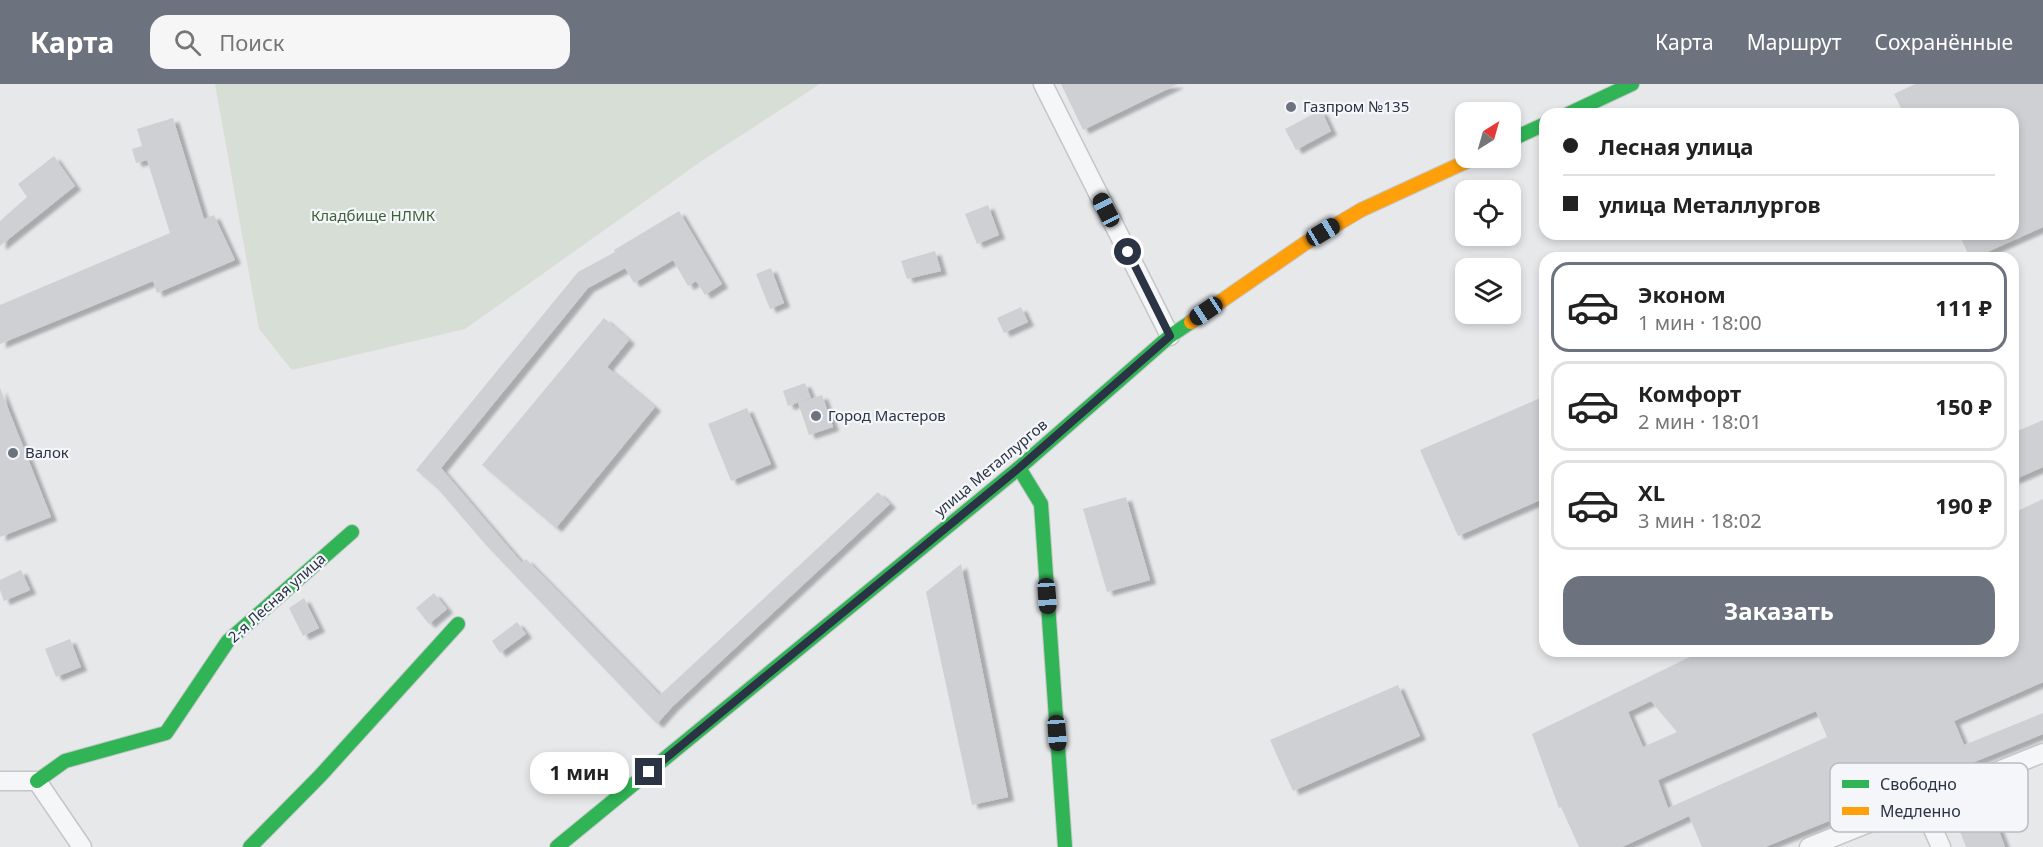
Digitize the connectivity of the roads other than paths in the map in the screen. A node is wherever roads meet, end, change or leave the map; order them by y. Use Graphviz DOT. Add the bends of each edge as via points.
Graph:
graph roads {
  1 [pos="1043,84"];
  2 [pos="1632,84"];
  3 [pos="1581,108"];
  4 [pos="1539,127"];
  5 [pos="1521,135"];
  6 [pos="1455,167"];
  7 [pos="1170,336"];
  8 [pos="1019,468"];
  9 [pos="352,532"];
  10 [pos="458,624"];
  11 [pos="2043,753"];
  12 [pos="2018,763"];
  13 [pos="0,781"];
  14 [pos="37,781"];
  15 [pos="1846,832"];
  16 [pos="1934,832"];
  17 [pos="82,847"];
  18 [pos="250,847"];
  19 [pos="557,847"];
  20 [pos="1065,847"];
  21 [pos="1809,847"];
  22 [pos="1941,847"];
  1 -- 7 [label="street"];
  2 -- 3 [label="main road"];
  4 -- 5 [label="main road"];
  6 -- 7 [label="main road, улица Металлургов" via="1361,210 1304,244"];
  7 -- 8 [label="main road, улица Металлургов"];
  8 -- 19 [label="main road, улица Металлургов"];
  8 -- 20 [label="main road" via="1041,504"];
  9 -- 14 [label="main road, 2-я Лесная улица" via="228,641 166,733 65,761"];
  10 -- 18 [label="main road"];
  11 -- 12 [label="street"];
  13 -- 14 [label="street"];
  14 -- 17 [label="street"];
  15 -- 21 [label="street"];
  16 -- 22 [label="street"];
}
